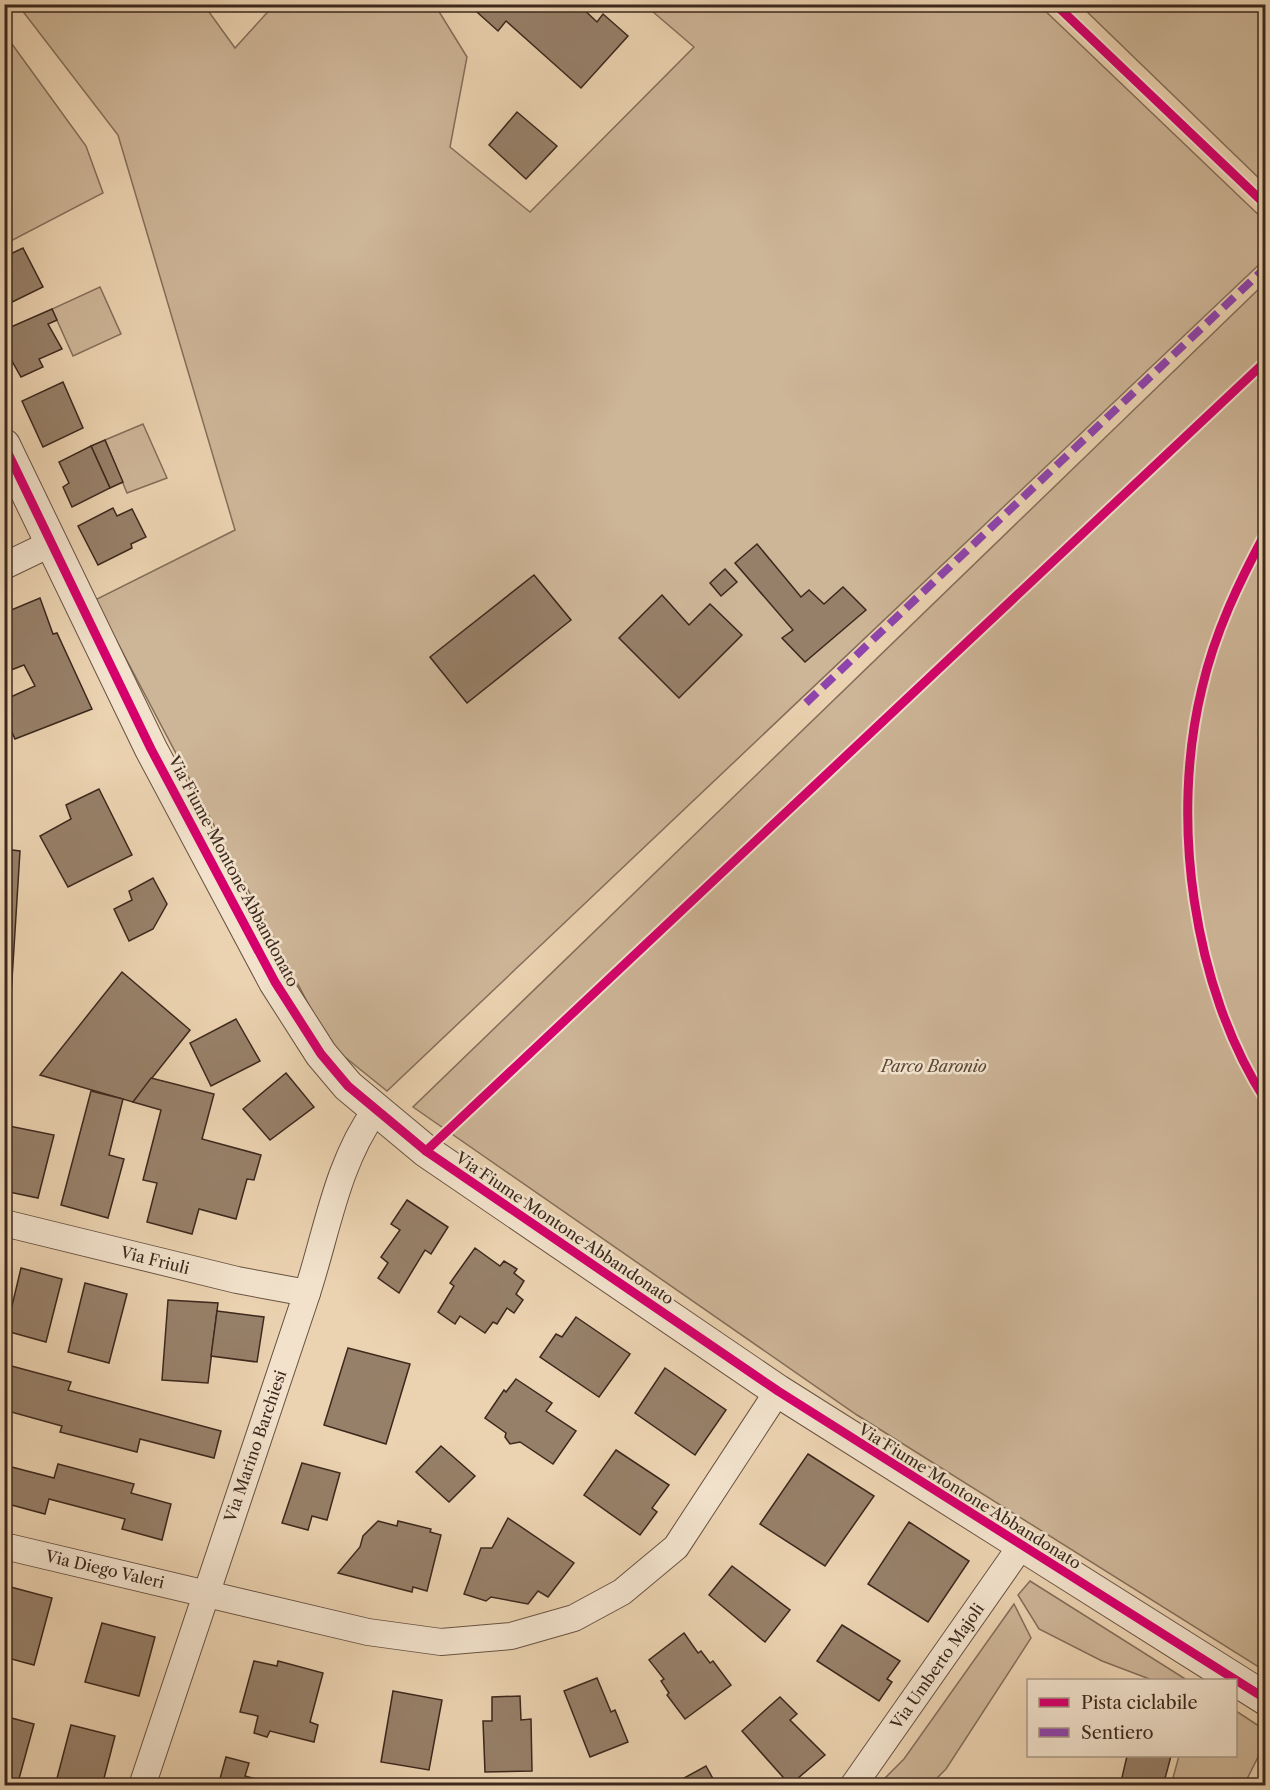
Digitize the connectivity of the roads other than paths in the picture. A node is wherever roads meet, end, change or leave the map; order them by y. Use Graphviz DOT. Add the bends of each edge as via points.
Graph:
graph roads {
  1 [pos="4,445"];
  2 [pos="52,543"];
  3 [pos="4,566"];
  4 [pos="375,1111"];
  5 [pos="4,1223"];
  6 [pos="307,1293"];
  7 [pos="778,1391"];
  8 [pos="4,1546"];
  9 [pos="1020,1546"];
  10 [pos="206,1593"];
  11 [pos="1234,1679"];
  12 [pos="1237,1681"];
  13 [pos="1266,1699"];
  14 [pos="142,1785"];
  15 [pos="854,1785"];
  1 -- 2 [label="street, Via Fiume Montone Abbandonato"];
  2 -- 3 [label="street"];
  2 -- 4 [label="street, Via Fiume Montone Abbandonato" via="151,749 275,982 321,1054"];
  4 -- 6 [label="street, Via Marino Barchiesi" via="363,1127 343,1174"];
  4 -- 7 [label="street, Via Fiume Montone Abbandonato" via="426,1151"];
  5 -- 6 [label="street, Via Friuli" via="237,1280"];
  6 -- 10 [label="street, Via Marino Barchiesi"];
  7 -- 9 [label="street, Via Fiume Montone Abbandonato"];
  7 -- 10 [label="street, Via Diego Valeri" via="676,1547 622,1592 574,1618 511,1636 441,1642 368,1632"];
  8 -- 10 [label="street, Via Diego Valeri"];
  9 -- 11 [label="street, Via Fiume Montone Abbandonato"];
  9 -- 15 [label="street, Via Umberto Majoli"];
  10 -- 14 [label="street, Via Marino Barchiesi"];
  12 -- 13 [label="street, Via Fiume Montone Abbandonato"];
}
